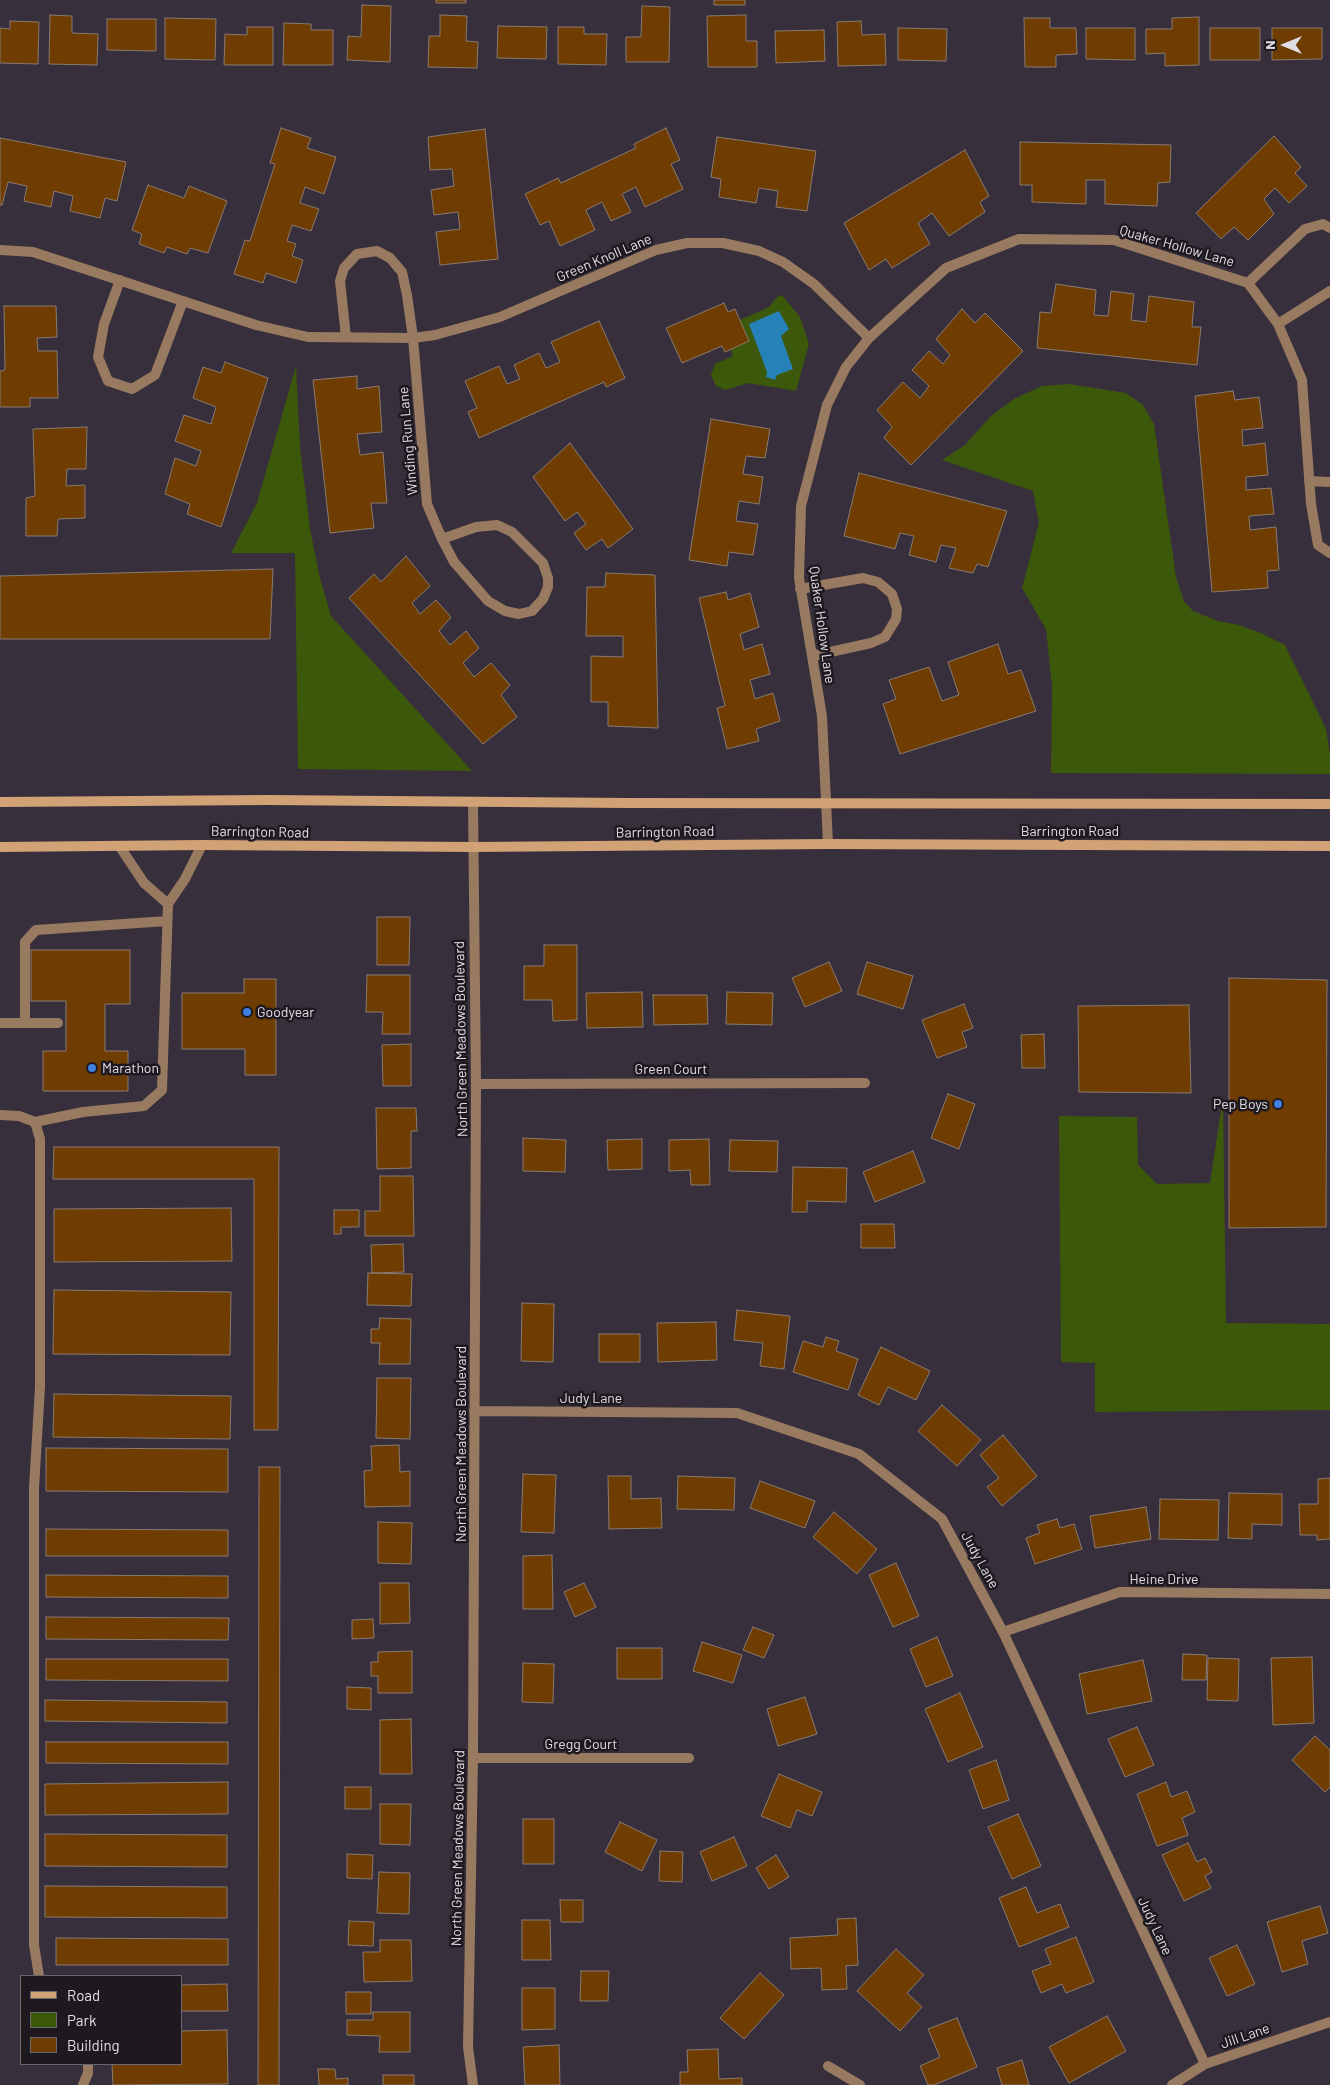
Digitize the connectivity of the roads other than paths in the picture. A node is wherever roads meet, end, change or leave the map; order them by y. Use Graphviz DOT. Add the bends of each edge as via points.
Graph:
graph roads {
  1 [pos="1330,228"];
  2 [pos="0,250"];
  3 [pos="120,280"];
  4 [pos="1248,282"];
  5 [pos="1330,291"];
  6 [pos="184,300"];
  7 [pos="1278,324"];
  8 [pos="346,337"];
  9 [pos="413,338"];
  10 [pos="870,338"];
  11 [pos="1310,481"];
  12 [pos="1330,482"];
  13 [pos="442,539"];
  14 [pos="1330,553"];
  15 [pos="800,589"];
  16 [pos="812,656"];
  17 [pos="0,802"];
  18 [pos="472,802"];
  19 [pos="827,804"];
  20 [pos="1330,804"];
  21 [pos="828,844"];
  22 [pos="202,845"];
  23 [pos="120,846"];
  24 [pos="1330,846"];
  25 [pos="0,847"];
  26 [pos="473,847"];
  27 [pos="168,904"];
  28 [pos="167,921"];
  29 [pos="0,1023"];
  30 [pos="25,1023"];
  31 [pos="58,1024"];
  32 [pos="865,1082"];
  33 [pos="476,1084"];
  34 [pos="0,1115"];
  35 [pos="35,1122"];
  36 [pos="474,1411"];
  37 [pos="1330,1594"];
  38 [pos="1003,1632"];
  39 [pos="473,1758"];
  40 [pos="689,1758"];
  41 [pos="39,1975"];
  42 [pos="1330,2022"];
  43 [pos="1204,2064"];
  44 [pos="88,2065"];
  45 [pos="828,2066"];
  46 [pos="83,2085"];
  47 [pos="473,2085"];
  48 [pos="860,2085"];
  49 [pos="1172,2085"];
  1 -- 4 [label="street" via="1323,224 1305,229"];
  2 -- 3 [label="street, Green Knoll Lane" via="33,252"];
  3 -- 6 [label="street, Green Knoll Lane"];
  3 -- 6 [label="street" via="104,324 98,357 108,381 132,389 155,375"];
  4 -- 7 [label="street, Quaker Hollow Lane"];
  4 -- 10 [label="street, Quaker Hollow Lane" via="1114,240 1019,239 946,268"];
  5 -- 7 [label="street"];
  6 -- 8 [label="street, Green Knoll Lane" via="256,325 308,337"];
  7 -- 11 [label="street, Quaker Hollow Lane" via="1302,380"];
  8 -- 9 [label="street, Green Knoll Lane"];
  8 -- 9 [label="street" via="340,281 344,268 358,254 378,251 390,258 402,272"];
  9 -- 10 [label="street, Green Knoll Lane" via="500,317 656,250 687,244 723,243 759,251 783,262 814,284"];
  9 -- 13 [label="street, Winding Run Lane" via="427,504"];
  10 -- 15 [label="street, Quaker Hollow Lane" via="846,367 827,405 801,506"];
  11 -- 12 [label="street"];
  11 -- 14 [label="street, Quaker Hollow Lane" via="1318,545"];
  13 -- 13 [label="street, Winding Run Lane" via="454,562 488,601 519,614 532,611 543,599 548,588 544,563 512,532 497,525 476,527"];
  15 -- 16 [label="street, Quaker Hollow Lane"];
  15 -- 16 [label="street" via="863,578 878,582 892,594 897,608 896,619 885,637"];
  16 -- 19 [label="street, Quaker Hollow Lane" via="822,716"];
  17 -- 18 [label="main road, Barrington Road"];
  18 -- 19 [label="main road, Barrington Road"];
  18 -- 26 [label="street, North Green Meadows Boulevard"];
  19 -- 20 [label="main road, Barrington Road"];
  19 -- 21 [label="street, Quaker Hollow Lane"];
  21 -- 24 [label="main road, Barrington Road"];
  21 -- 26 [label="main road, Barrington Road"];
  22 -- 23 [label="main road, Barrington Road"];
  22 -- 26 [label="main road, Barrington Road"];
  22 -- 27 [label="street"];
  23 -- 25 [label="main road, Barrington Road"];
  23 -- 27 [label="street" via="144,883"];
  26 -- 33 [label="street, North Green Meadows Boulevard"];
  27 -- 28 [label="street"];
  28 -- 30 [label="street" via="36,930 25,942"];
  28 -- 35 [label="street" via="162,1090 144,1106 83,1112"];
  29 -- 30 [label="street"];
  30 -- 31 [label="street"];
  32 -- 33 [label="street, Green Court"];
  33 -- 36 [label="street, North Green Meadows Boulevard"];
  34 -- 35 [label="street" via="19,1116"];
  35 -- 41 [label="street" via="40,1139 41,1329 34,1508 34,1945"];
  36 -- 38 [label="street, Judy Lane" via="737,1413 859,1454 942,1519"];
  36 -- 39 [label="street, North Green Meadows Boulevard"];
  37 -- 38 [label="street, Heine Drive" via="1120,1592"];
  38 -- 43 [label="street, Judy Lane"];
  39 -- 40 [label="street, Gregg Court"];
  39 -- 47 [label="street, North Green Meadows Boulevard" via="468,2047"];
  42 -- 43 [label="street, Jill Lane"];
  43 -- 49 [label="street, Jill Lane"];
  44 -- 46 [label="street"];
  45 -- 48 [label="street"];
}
